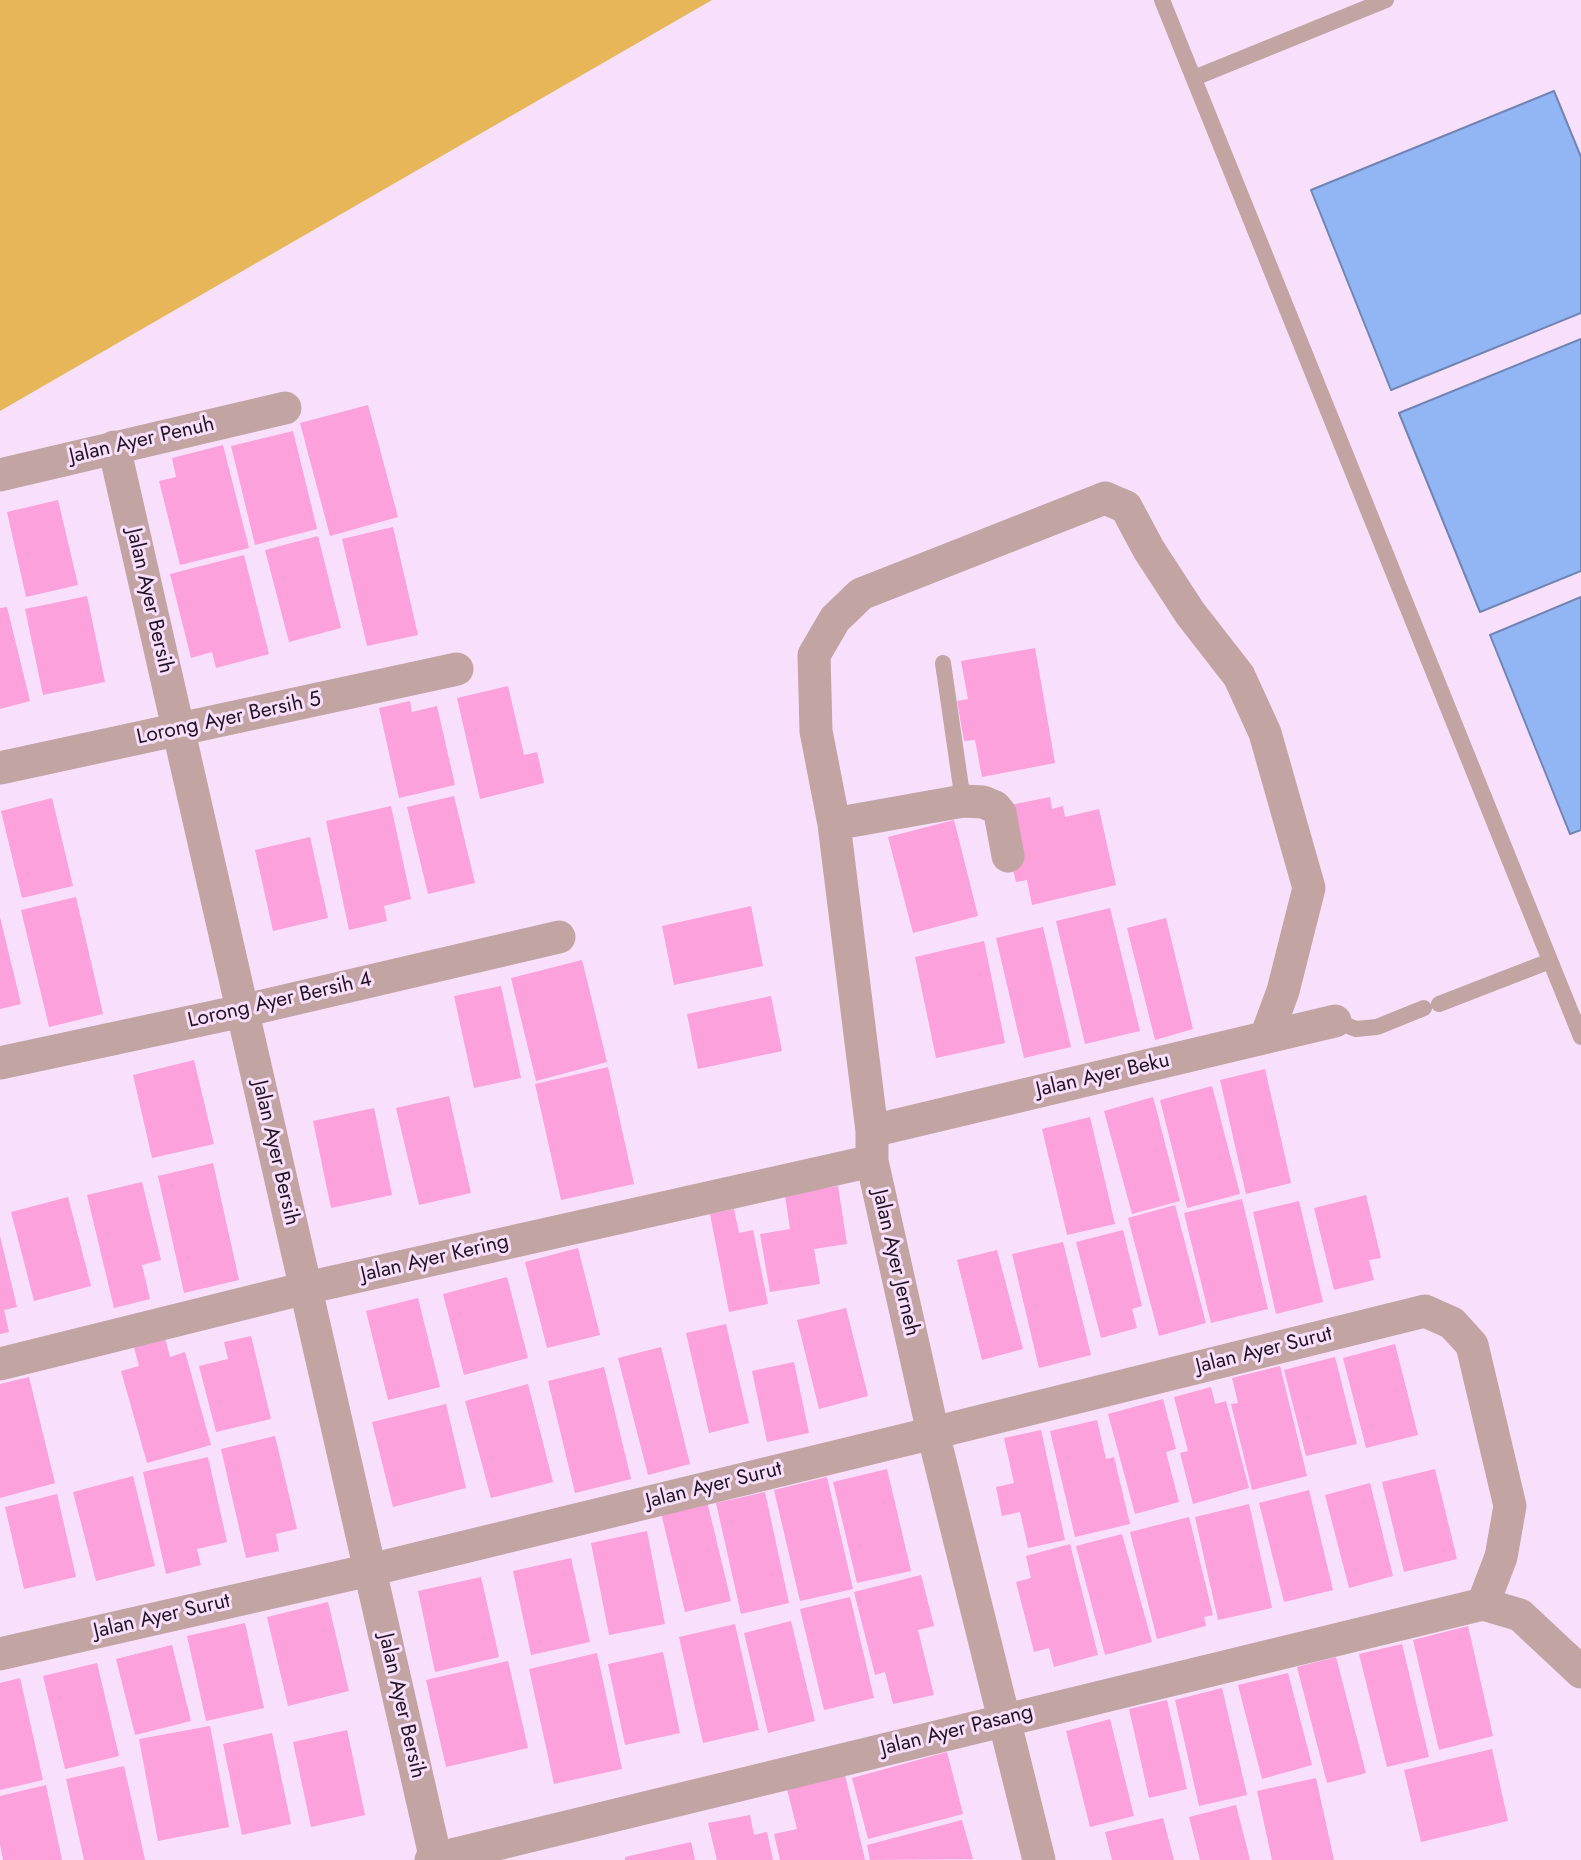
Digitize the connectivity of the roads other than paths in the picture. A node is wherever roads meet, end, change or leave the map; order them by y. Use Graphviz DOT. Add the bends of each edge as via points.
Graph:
graph roads {
  1 [pos="1162,0"];
  2 [pos="1386,0"];
  3 [pos="1194,78"];
  4 [pos="285,408"];
  5 [pos="114,447"];
  6 [pos="0,475"];
  7 [pos="943,663"];
  8 [pos="457,669"];
  9 [pos="178,729"];
  10 [pos="0,768"];
  11 [pos="963,801"];
  12 [pos="834,824"];
  13 [pos="1008,856"];
  14 [pos="559,937"];
  15 [pos="1550,961"];
  16 [pos="242,1010"];
  17 [pos="1335,1021"];
  18 [pos="1266,1037"];
  19 [pos="1581,1038"];
  20 [pos="0,1063"];
  21 [pos="872,1146"];
  22 [pos="306,1288"];
  23 [pos="0,1364"];
  24 [pos="933,1433"];
  25 [pos="369,1570"];
  26 [pos="1483,1604"];
  27 [pos="0,1654"];
  28 [pos="1581,1672"];
  29 [pos="1005,1719"];
  30 [pos="434,1860"];
  31 [pos="1039,1860"];
  1 -- 3 [label="lane"];
  2 -- 3 [label="lane"];
  3 -- 15 [label="lane"];
  4 -- 5 [label="street, Jalan Ayer Penuh"];
  5 -- 6 [label="street, Jalan Ayer Penuh"];
  5 -- 9 [label="street, Jalan Ayer Bersih"];
  7 -- 11 [label="lane"];
  8 -- 9 [label="street, Lorong Ayer Bersih 5"];
  9 -- 10 [label="street, Lorong Ayer Bersih 5"];
  9 -- 16 [label="street, Jalan Ayer Bersih"];
  11 -- 12 [label="street"];
  11 -- 13 [label="street" via="983,802 1000,813"];
  12 -- 18 [label="street, Jalan Ayer Jerneh" via="816,732 814,655 835,619 861,594 1105,498 1126,507 1190,614 1239,677 1265,733 1309,888 1283,991"];
  12 -- 21 [label="street, Jalan Ayer Jerneh"];
  14 -- 16 [label="street, Lorong Ayer Bersih 4"];
  15 -- 17 [label="lane" via="1377,1027 1356,1029"];
  15 -- 19 [label="lane"];
  16 -- 20 [label="street, Lorong Ayer Bersih 4"];
  16 -- 22 [label="street, Jalan Ayer Bersih"];
  17 -- 18 [label="street, Jalan Ayer Beku"];
  18 -- 21 [label="street, Jalan Ayer Beku"];
  21 -- 22 [label="street, Jalan Ayer Kering"];
  21 -- 24 [label="street, Jalan Ayer Jerneh"];
  22 -- 23 [label="street, Jalan Ayer Kering"];
  22 -- 25 [label="street, Jalan Ayer Bersih"];
  24 -- 25 [label="street, Jalan Ayer Surut"];
  24 -- 26 [label="street, Jalan Ayer Surut" via="1425,1311 1452,1322 1472,1345 1510,1506 1501,1557"];
  24 -- 29 [label="street, Jalan Ayer Jerneh"];
  25 -- 27 [label="street, Jalan Ayer Surut"];
  25 -- 30 [label="street, Jalan Ayer Bersih"];
  26 -- 28 [label="street" via="1520,1615"];
  26 -- 29 [label="street, Jalan Ayer Pasang"];
  29 -- 30 [label="street, Jalan Ayer Pasang"];
  29 -- 31 [label="street, Jalan Ayer Jerneh"];
}
